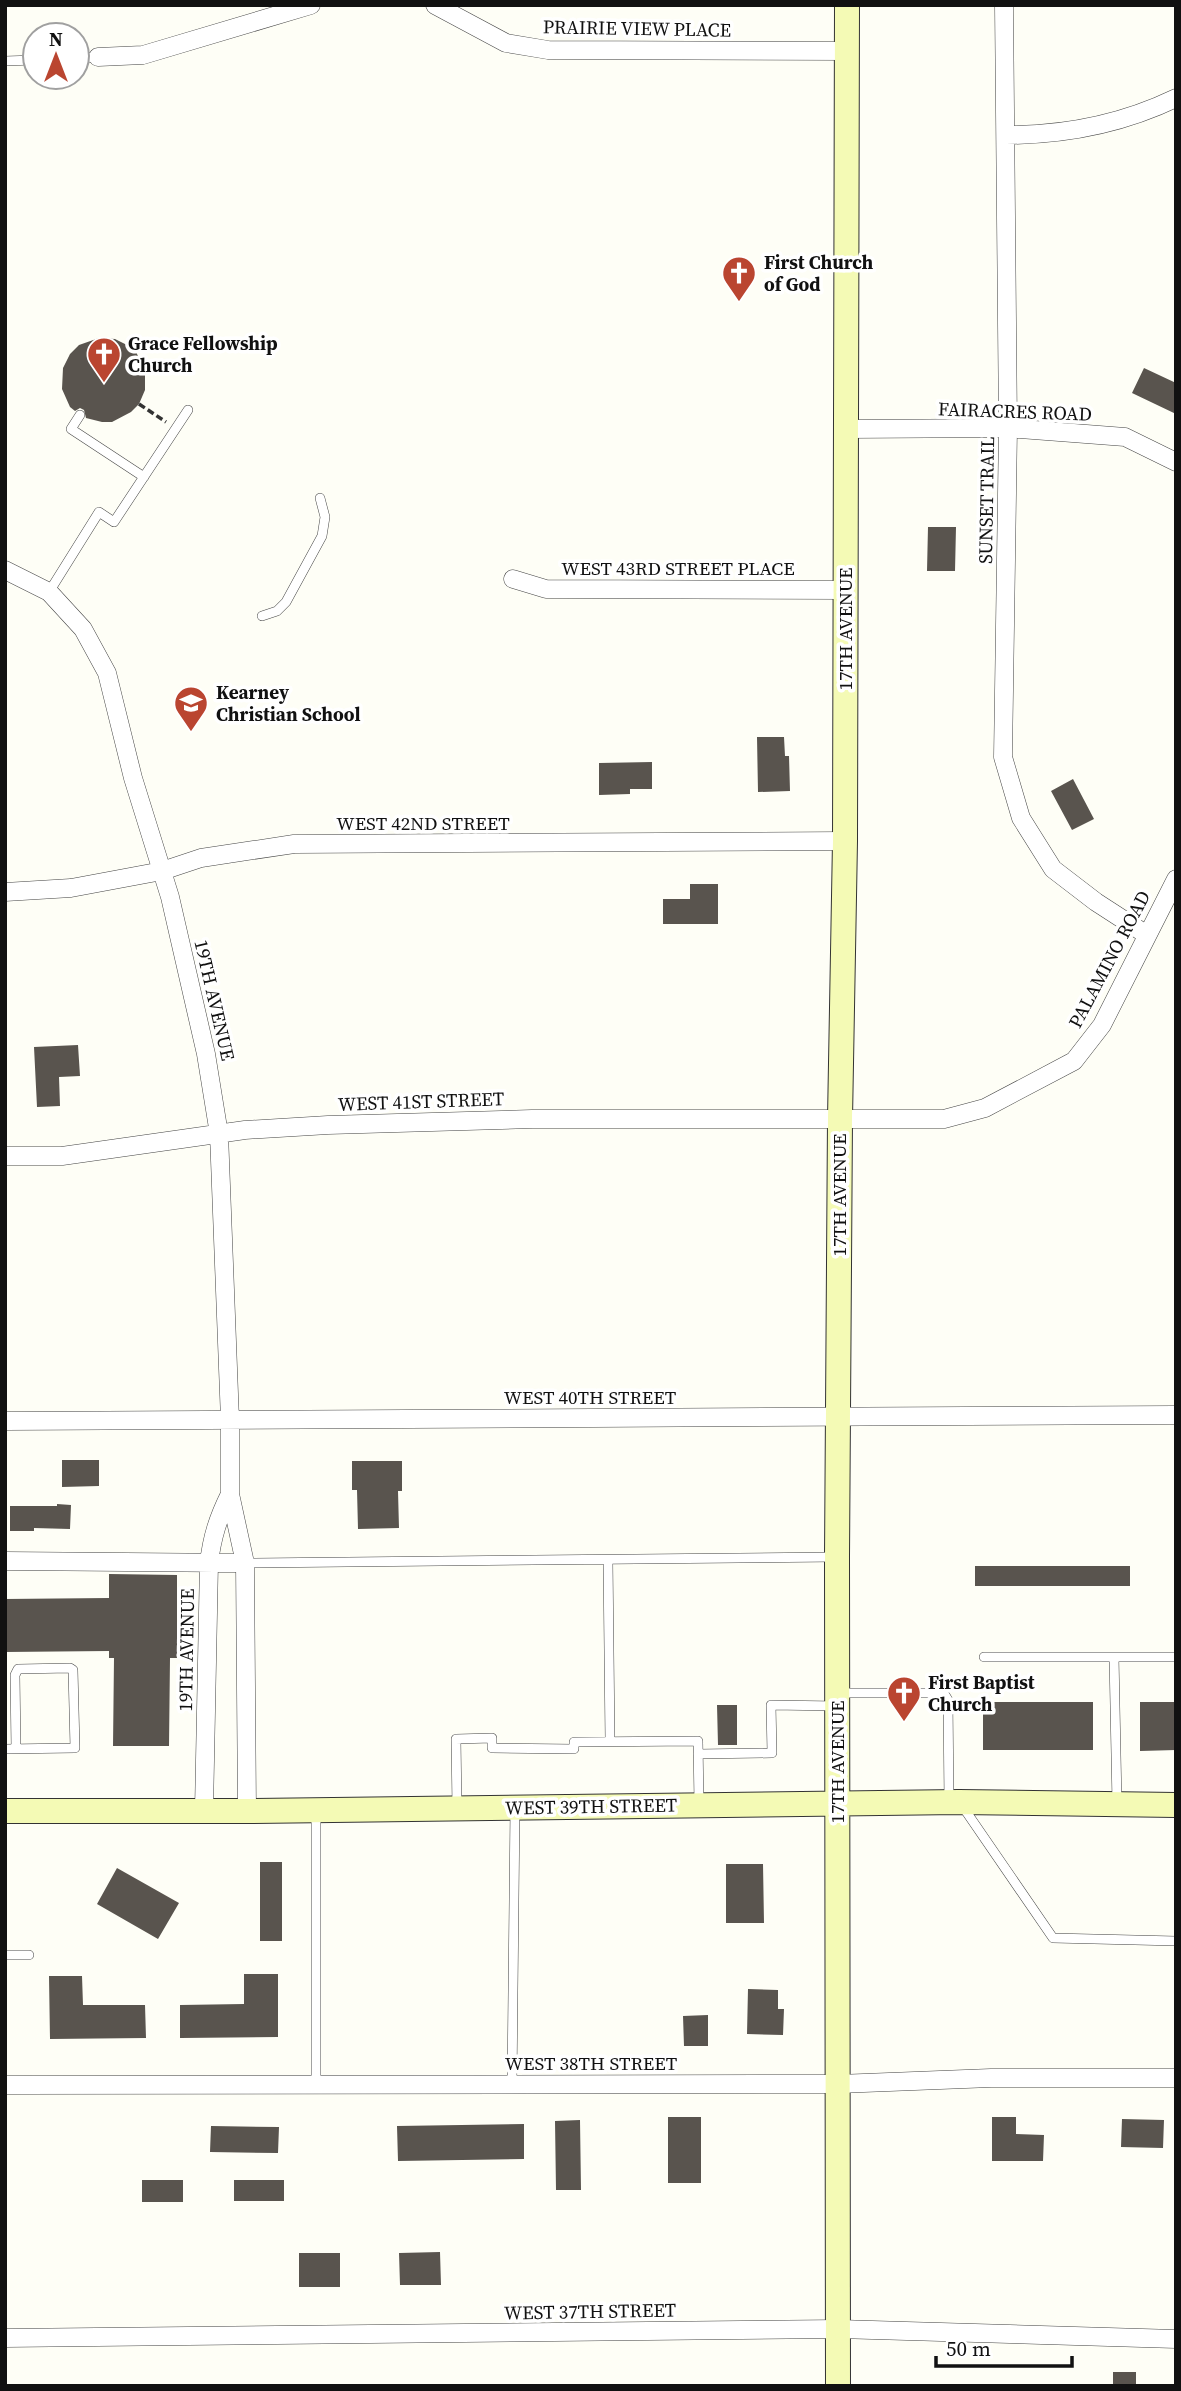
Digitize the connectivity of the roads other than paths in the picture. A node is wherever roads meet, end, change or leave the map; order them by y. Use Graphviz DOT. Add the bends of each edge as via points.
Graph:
graph roads {
  1 [pos="311,5"];
  2 [pos="435,5"];
  3 [pos="847,5"];
  4 [pos="1004,5"];
  5 [pos="848,51"];
  6 [pos="91,57"];
  7 [pos="98,57"];
  8 [pos="1176,98"];
  9 [pos="1006,135"];
  10 [pos="188,410"];
  11 [pos="80,415"];
  12 [pos="1008,428"];
  13 [pos="846,429"];
  14 [pos="1176,462"];
  15 [pos="144,477"];
  16 [pos="320,498"];
  17 [pos="5,570"];
  18 [pos="513,579"];
  19 [pos="845,590"];
  20 [pos="49,592"];
  21 [pos="262,616"];
  22 [pos="845,841"];
  23 [pos="162,871"];
  24 [pos="1176,879"];
  25 [pos="5,892"];
  26 [pos="1147,935"];
  27 [pos="840,1119"];
  28 [pos="219,1133"];
  29 [pos="5,1156"];
  30 [pos="1176,1415"];
  31 [pos="838,1416"];
  32 [pos="230,1420"];
  33 [pos="5,1421"];
  34 [pos="230,1494"];
  35 [pos="837,1557"];
  36 [pos="608,1560"];
  37 [pos="5,1561"];
  38 [pos="209,1563"];
  39 [pos="246,1563"];
  40 [pos="984,1657"];
  41 [pos="1114,1657"];
  42 [pos="1176,1657"];
  43 [pos="837,1699"];
  44 [pos="610,1741"];
  45 [pos="5,1749"];
  46 [pos="16,1749"];
  47 [pos="698,1754"];
  48 [pos="954,1802"];
  49 [pos="837,1803"];
  50 [pos="699,1805"];
  51 [pos="1117,1805"];
  52 [pos="1176,1805"];
  53 [pos="457,1807"];
  54 [pos="515,1807"];
  55 [pos="316,1809"];
  56 [pos="204,1810"];
  57 [pos="5,1811"];
  58 [pos="247,1811"];
  59 [pos="1176,1941"];
  60 [pos="5,1955"];
  61 [pos="29,1955"];
  62 [pos="1176,2078"];
  63 [pos="512,2083"];
  64 [pos="838,2084"];
  65 [pos="5,2085"];
  66 [pos="316,2085"];
  67 [pos="838,2329"];
  68 [pos="5,2338"];
  69 [pos="1176,2339"];
  70 [pos="838,2386"];
  1 -- 7 [label="street" via="143,55"];
  2 -- 5 [label="street, PRAIRIE VIEW PLACE" via="506,43 548,50"];
  3 -- 5 [label="main road, 17TH AVENUE"];
  4 -- 9 [label="street, SUNSET TRAIL"];
  5 -- 13 [label="main road, 17TH AVENUE"];
  6 -- 7 [label="lane"];
  8 -- 9 [label="street" via="1096,126 1057,134"];
  9 -- 12 [label="street, SUNSET TRAIL"];
  10 -- 15 [label="lane"];
  11 -- 15 [label="lane" via="71,429"];
  12 -- 13 [label="street, FAIRACRES ROAD"];
  12 -- 14 [label="street, FAIRACRES ROAD" via="1125,437"];
  12 -- 26 [label="street, SUNSET TRAIL" via="1003,757 1021,818 1053,869"];
  13 -- 19 [label="main road, 17TH AVENUE"];
  15 -- 20 [label="lane" via="114,522 99,512"];
  16 -- 21 [label="lane" via="325,517 322,536 286,602"];
  17 -- 20 [label="street, 19TH AVENUE"];
  18 -- 19 [label="street, WEST 43RD STREET PLACE" via="545,589"];
  19 -- 22 [label="main road, 17TH AVENUE"];
  20 -- 23 [label="street, 19TH AVENUE" via="83,629 107,673"];
  22 -- 23 [label="street, WEST 42ND STREET" via="293,844 201,858"];
  22 -- 27 [label="main road, 17TH AVENUE"];
  23 -- 25 [label="street, WEST 42ND STREET" via="71,888"];
  23 -- 28 [label="street, 19TH AVENUE" via="206,1054"];
  24 -- 26 [label="street, PALAMINO ROAD"];
  26 -- 27 [label="street, PALAMINO ROAD" via="1102,1025 1074,1061 1048,1077 985,1108 943,1119"];
  27 -- 28 [label="street, WEST 41ST STREET" via="532,1119"];
  27 -- 31 [label="main road, 17TH AVENUE"];
  28 -- 29 [label="street, WEST 41ST STREET" via="62,1156"];
  28 -- 32 [label="street, 19TH AVENUE"];
  30 -- 31 [label="street, WEST 40TH STREET"];
  31 -- 32 [label="street, WEST 40TH STREET"];
  31 -- 35 [label="main road, 17TH AVENUE"];
  32 -- 33 [label="street, WEST 40TH STREET"];
  32 -- 34 [label="street, 19TH AVENUE"];
  34 -- 38 [label="street, 19TH AVENUE" via="214,1527"];
  34 -- 39 [label="street, 19TH AVENUE"];
  35 -- 36 [label="lane"];
  35 -- 43 [label="main road, 17TH AVENUE"];
  36 -- 39 [label="lane"];
  36 -- 44 [label="lane"];
  37 -- 38 [label="street"];
  38 -- 39 [label="street"];
  38 -- 56 [label="street, 19TH AVENUE"];
  39 -- 58 [label="street, 19TH AVENUE"];
  40 -- 41 [label="lane"];
  41 -- 42 [label="lane"];
  41 -- 51 [label="lane"];
  43 -- 47 [label="lane" via="771,1705 772,1753"];
  43 -- 48 [label="lane" via="945,1695"];
  43 -- 49 [label="main road, 17TH AVENUE"];
  44 -- 47 [label="lane" via="698,1741"];
  44 -- 53 [label="lane" via="573,1742 573,1749 492,1748 492,1738 456,1738"];
  45 -- 46 [label="lane"];
  46 -- 46 [label="lane" via="75,1748 73,1670 18,1669"];
  47 -- 50 [label="lane"];
  48 -- 49 [label="main road, WEST 39TH STREET"];
  48 -- 51 [label="main road, WEST 39TH STREET"];
  48 -- 59 [label="lane" via="1053,1938"];
  49 -- 50 [label="main road, WEST 39TH STREET"];
  49 -- 64 [label="main road, 17TH AVENUE"];
  50 -- 54 [label="main road, WEST 39TH STREET"];
  51 -- 52 [label="main road, WEST 39TH STREET"];
  53 -- 54 [label="main road, WEST 39TH STREET"];
  53 -- 55 [label="main road, WEST 39TH STREET"];
  54 -- 63 [label="lane"];
  55 -- 58 [label="main road, WEST 39TH STREET"];
  55 -- 66 [label="lane"];
  56 -- 57 [label="main road, WEST 39TH STREET"];
  56 -- 58 [label="main road, WEST 39TH STREET"];
  60 -- 61 [label="lane"];
  62 -- 64 [label="street, WEST 38TH STREET"];
  63 -- 64 [label="street, WEST 38TH STREET"];
  63 -- 66 [label="street, WEST 38TH STREET"];
  64 -- 67 [label="main road, 17TH AVENUE"];
  65 -- 66 [label="street, WEST 38TH STREET"];
  67 -- 68 [label="street, WEST 37TH STREET"];
  67 -- 69 [label="street, WEST 37TH STREET"];
  67 -- 70 [label="main road, 17TH AVENUE"];
}
